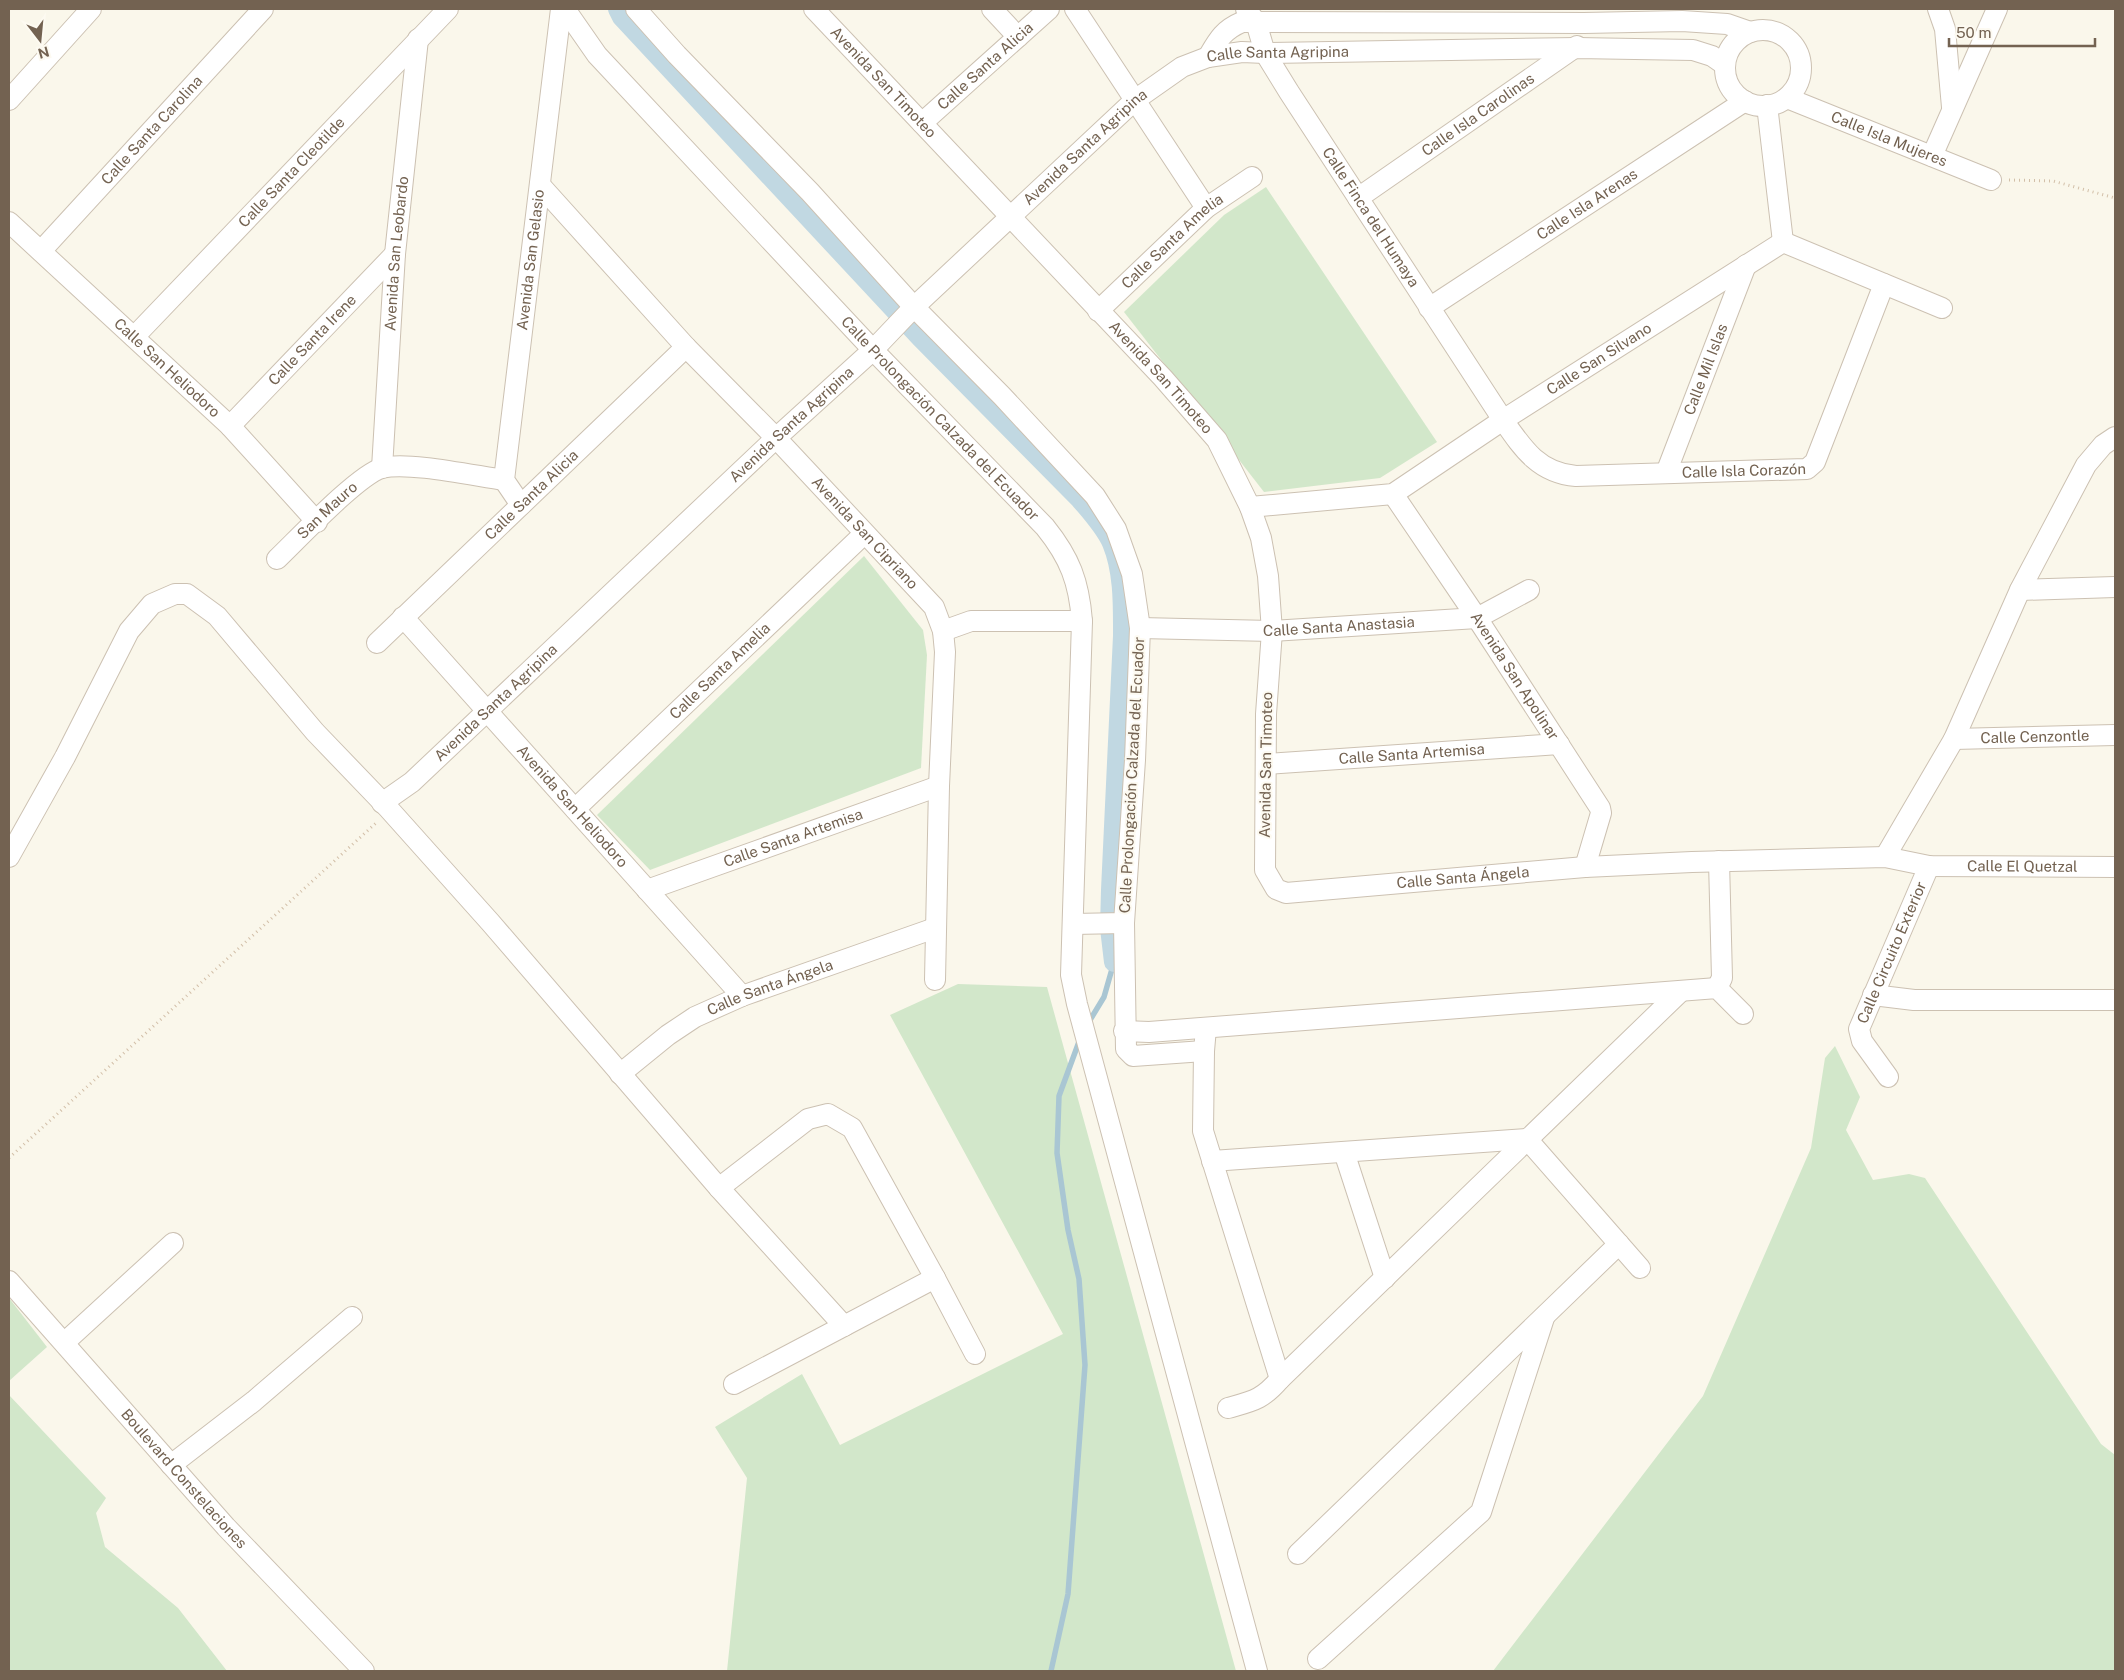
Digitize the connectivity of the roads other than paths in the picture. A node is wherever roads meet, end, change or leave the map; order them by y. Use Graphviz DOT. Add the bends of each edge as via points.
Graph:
graph roads {
  1 [pos="91,9"];
  2 [pos="264,9"];
  3 [pos="448,9"];
  4 [pos="563,9"];
  5 [pos="636,9"];
  6 [pos="814,9"];
  7 [pos="992,9"];
  8 [pos="1049,9"];
  9 [pos="1075,9"];
  10 [pos="1938,9"];
  11 [pos="1998,9"];
  12 [pos="1251,16"];
  13 [pos="1232,18"];
  14 [pos="1584,23"];
  15 [pos="1750,32"];
  16 [pos="1018,37"];
  17 [pos="418,39"];
  18 [pos="1577,48"];
  19 [pos="1265,53"];
  20 [pos="1208,57"];
  21 [pos="1725,65"];
  22 [pos="1787,98"];
  23 [pos="9,100"];
  24 [pos="1135,100"];
  25 [pos="1745,101"];
  26 [pos="1766,105"];
  27 [pos="1952,109"];
  28 [pos="922,123"];
  29 [pos="1932,156"];
  30 [pos="1252,177"];
  31 [pos="1991,180"];
  32 [pos="540,185"];
  33 [pos="1358,198"];
  34 [pos="1206,208"];
  35 [pos="1010,217"];
  36 [pos="9,222"];
  37 [pos="1783,242"];
  38 [pos="41,252"];
  39 [pos="395,254"];
  40 [pos="1746,266"];
  41 [pos="1884,284"];
  42 [pos="1429,308"];
  43 [pos="1942,308"];
  44 [pos="1098,311"];
  45 [pos="910,312"];
  46 [pos="134,337"];
  47 [pos="879,344"];
  48 [pos="686,347"];
  49 [pos="1503,420"];
  50 [pos="230,426"];
  51 [pos="2115,437"];
  52 [pos="776,438"];
  53 [pos="382,468"];
  54 [pos="1666,473"];
  55 [pos="504,480"];
  56 [pos="1393,494"];
  57 [pos="521,506"];
  58 [pos="1250,507"];
  59 [pos="317,522"];
  60 [pos="864,534"];
  61 [pos="278,559"];
  62 [pos="2115,587"];
  63 [pos="1529,590"];
  64 [pos="2020,590"];
  65 [pos="403,617"];
  66 [pos="1477,618"];
  67 [pos="1082,621"];
  68 [pos="1140,628"];
  69 [pos="943,631"];
  70 [pos="1272,631"];
  71 [pos="378,643"];
  72 [pos="487,711"];
  73 [pos="2115,735"];
  74 [pos="1954,739"];
  75 [pos="1559,744"];
  76 [pos="1266,764"];
  77 [pos="939,786"];
  78 [pos="385,805"];
  79 [pos="575,809"];
  80 [pos="1264,851"];
  81 [pos="9,857"];
  82 [pos="1886,857"];
  83 [pos="1719,862"];
  84 [pos="1930,866"];
  85 [pos="1585,867"];
  86 [pos="2115,867"];
  87 [pos="647,890"];
  88 [pos="1124,923"];
  89 [pos="1073,924"];
  90 [pos="935,928"];
  91 [pos="935,980"];
  92 [pos="1717,988"];
  93 [pos="1681,991"];
  94 [pos="1873,995"];
  95 [pos="742,996"];
  96 [pos="2115,1000"];
  97 [pos="1743,1014"];
  98 [pos="1206,1028"];
  99 [pos="1124,1031"];
  100 [pos="1204,1051"];
  101 [pos="620,1074"];
  102 [pos="1888,1078"];
  103 [pos="1527,1140"];
  104 [pos="1344,1152"];
  105 [pos="1212,1161"];
  106 [pos="719,1188"];
  107 [pos="174,1243"];
  108 [pos="1619,1244"];
  109 [pos="1640,1268"];
  110 [pos="935,1278"];
  111 [pos="1384,1278"];
  112 [pos="9,1281"];
  113 [pos="352,1316"];
  114 [pos="1544,1316"];
  115 [pos="844,1326"];
  116 [pos="64,1342"];
  117 [pos="975,1354"];
  118 [pos="1280,1379"];
  119 [pos="734,1384"];
  120 [pos="1228,1408"];
  121 [pos="171,1465"];
  122 [pos="1298,1554"];
  123 [pos="1318,1659"];
  124 [pos="364,1671"];
  125 [pos="1257,1671"];
  1 -- 23 [label="street"];
  2 -- 38 [label="street, Calle Santa Carolina"];
  3 -- 17 [label="street, Calle Santa Cleotilde"];
  4 -- 32 [label="street, Avenida San Gelasio"];
  4 -- 47 [label="street, Calle Prolongación Calzada del Ecuador" via="597,55"];
  5 -- 45 [label="street, Calle Prolongación Calzada del Ecuador" via="810,192"];
  6 -- 28 [label="street, Avenida San Timoteo"];
  7 -- 16 [label="street"];
  8 -- 16 [label="street, Calle Santa Alicia"];
  9 -- 24 [label="street"];
  10 -- 27 [label="street" via="1945,29"];
  11 -- 27 [label="street"];
  12 -- 13 [label="street, Calle Santa Agripina" via="1242,22"];
  12 -- 14 [label="street, Calle Santa Agripina"];
  12 -- 19 [label="street, Calle Finca del Humaya"];
  13 -- 20 [label="street, Calle Santa Agripina"];
  14 -- 15 [label="street, Calle Santa Agripina" via="1710,22"];
  14 -- 18 [label="street"];
  15 -- 21 [label="street" via="1733,45"];
  15 -- 22 [label="street" via="1760,30 1782,34 1797,49 1801,59 1800,80"];
  16 -- 28 [label="street, Calle Santa Alicia"];
  17 -- 39 [label="street, Avenida San Leobardo"];
  17 -- 46 [label="street, Calle Santa Cleotilde"];
  18 -- 19 [label="street, Calle Santa Agripina"];
  18 -- 21 [label="street, Calle Santa Agripina" via="1694,50"];
  18 -- 33 [label="street, Calle Isla Carolinas"];
  19 -- 20 [label="street, Calle Santa Agripina" via="1242,52"];
  19 -- 33 [label="street, Calle Finca del Humaya"];
  20 -- 24 [label="street, Avenida Santa Agripina" via="1182,67"];
  21 -- 25 [label="street" via="1730,86"];
  22 -- 26 [label="street"];
  22 -- 29 [label="street, Calle Isla Mujeres"];
  24 -- 34 [label="street"];
  24 -- 35 [label="street, Avenida Santa Agripina"];
  25 -- 26 [label="street"];
  25 -- 42 [label="street, Calle Isla Arenas"];
  26 -- 37 [label="street"];
  27 -- 29 [label="street"];
  28 -- 35 [label="street, Avenida San Timoteo"];
  29 -- 31 [label="street, Calle Isla Mujeres"];
  30 -- 34 [label="street, Calle Santa Amelia"];
  32 -- 48 [label="street, Avenida San Cipriano"];
  32 -- 55 [label="street, Avenida San Gelasio"];
  33 -- 42 [label="street, Calle Finca del Humaya"];
  34 -- 44 [label="street, Calle Santa Amelia"];
  35 -- 44 [label="street, Avenida San Timoteo"];
  35 -- 45 [label="street, Avenida Santa Agripina"];
  36 -- 38 [label="street, Calle San Heliodoro"];
  37 -- 40 [label="street, Calle San Silvano"];
  37 -- 41 [label="street"];
  38 -- 46 [label="street, Calle San Heliodoro"];
  39 -- 50 [label="street, Calle Santa Irene"];
  39 -- 53 [label="street, Avenida San Leobardo"];
  40 -- 49 [label="street, Calle San Silvano"];
  40 -- 54 [label="street, Calle Mil Islas"];
  41 -- 43 [label="street"];
  41 -- 54 [label="street, Calle Isla Corazón" via="1816,462 1807,468"];
  42 -- 49 [label="street, Calle Finca del Humaya"];
  44 -- 58 [label="street, Avenida San Timoteo" via="1164,378 1217,440"];
  45 -- 47 [label="street, Avenida Santa Agripina"];
  45 -- 68 [label="street, Calle Prolongación Calzada del Ecuador" via="1002,396 1095,496 1127,554"];
  46 -- 50 [label="street, Calle San Heliodoro"];
  47 -- 52 [label="street, Avenida Santa Agripina"];
  47 -- 67 [label="street, Calle Prolongación Calzada del Ecuador" via="1061,546 1077,584"];
  48 -- 52 [label="street, Avenida San Cipriano"];
  48 -- 57 [label="street, Calle Santa Alicia"];
  49 -- 54 [label="street, Calle Isla Corazón" via="1532,459 1554,472 1576,476"];
  49 -- 56 [label="street, Calle San Silvano"];
  50 -- 59 [label="street, Calle San Heliodoro"];
  51 -- 64 [label="street" via="2086,465"];
  52 -- 60 [label="street, Avenida San Cipriano"];
  52 -- 72 [label="street, Avenida Santa Agripina"];
  53 -- 55 [label="street" via="412,467"];
  53 -- 59 [label="street, San Mauro" via="362,479"];
  55 -- 57 [label="street"];
  56 -- 58 [label="street, Calle San Silvano"];
  56 -- 66 [label="street, Avenida San Apolinar"];
  57 -- 65 [label="street, Calle Santa Alicia"];
  58 -- 70 [label="street, Avenida San Timoteo" via="1265,557"];
  59 -- 61 [label="street, San Mauro"];
  60 -- 69 [label="street, Avenida San Cipriano" via="927,597 940,618"];
  60 -- 79 [label="street, Calle Santa Amelia"];
  62 -- 64 [label="street"];
  63 -- 66 [label="street, Calle Santa Anastasia"];
  64 -- 74 [label="street"];
  65 -- 71 [label="street, Calle Santa Alicia"];
  65 -- 72 [label="street, Avenida San Heliodoro"];
  66 -- 70 [label="street, Calle Santa Anastasia"];
  66 -- 75 [label="street, Avenida San Apolinar"];
  67 -- 69 [label="street" via="971,621"];
  67 -- 89 [label="street, Calle Prolongación Calzada del Ecuador"];
  68 -- 70 [label="street, Calle Santa Anastasia"];
  68 -- 88 [label="street, Calle Prolongación Calzada del Ecuador"];
  69 -- 77 [label="street, Avenida San Cipriano" via="945,652"];
  70 -- 76 [label="street, Avenida San Timoteo"];
  72 -- 78 [label="street, Avenida Santa Agripina"];
  72 -- 79 [label="street, Avenida San Heliodoro"];
  73 -- 74 [label="street, Calle Cenzontle"];
  74 -- 82 [label="street"];
  75 -- 76 [label="street, Calle Santa Artemisa"];
  75 -- 85 [label="street, Avenida San Apolinar" via="1600,808"];
  76 -- 80 [label="street, Avenida San Timoteo"];
  77 -- 87 [label="street, Calle Santa Artemisa"];
  77 -- 90 [label="street, Avenida San Cipriano"];
  78 -- 81 [label="street" via="315,732 217,616 188,594 175,594 152,604 129,630 65,757"];
  78 -- 101 [label="street"];
  79 -- 87 [label="street, Avenida San Heliodoro"];
  80 -- 85 [label="street, Calle Santa Ángela" via="1265,870 1270,882 1286,893"];
  82 -- 83 [label="street, Calle Santa Ángela"];
  82 -- 84 [label="street, Calle El Quetzal"];
  83 -- 85 [label="street, Calle Santa Ángela"];
  83 -- 92 [label="street" via="1722,978"];
  84 -- 86 [label="street, Calle El Quetzal"];
  84 -- 94 [label="street, Calle Circuito Exterior"];
  87 -- 95 [label="street, Avenida San Heliodoro"];
  88 -- 89 [label="street, Calle Prolongación Calzada del Ecuador"];
  88 -- 99 [label="street, Calle Prolongación Calzada del Ecuador"];
  89 -- 125 [label="street, Calle Prolongación Calzada del Ecuador" via="1072,975 1080,1014"];
  90 -- 91 [label="street, Avenida San Cipriano"];
  90 -- 95 [label="street, Calle Santa Ángela"];
  92 -- 93 [label="street"];
  92 -- 97 [label="street"];
  93 -- 98 [label="street"];
  93 -- 103 [label="street"];
  94 -- 96 [label="street" via="1914,1000"];
  94 -- 102 [label="street, Calle Circuito Exterior" via="1859,1029 1862,1041"];
  95 -- 101 [label="street, Calle Santa Ángela" via="695,1017"];
  98 -- 99 [label="street"];
  98 -- 100 [label="street"];
  99 -- 100 [label="street, Calle Prolongación Calzada del Ecuador" via="1126,1049 1133,1056"];
  100 -- 105 [label="street" via="1203,1131"];
  101 -- 106 [label="street"];
  103 -- 104 [label="street"];
  103 -- 108 [label="street"];
  103 -- 111 [label="street"];
  104 -- 105 [label="street"];
  104 -- 111 [label="street"];
  105 -- 118 [label="street"];
  106 -- 110 [label="street" via="808,1119 828,1114 852,1128"];
  106 -- 115 [label="street"];
  107 -- 116 [label="street"];
  108 -- 109 [label="street"];
  108 -- 114 [label="street"];
  110 -- 115 [label="street"];
  110 -- 117 [label="street"];
  111 -- 118 [label="street"];
  112 -- 116 [label="street, Boulevard Constelaciones"];
  113 -- 121 [label="street" via="254,1401"];
  114 -- 122 [label="street"];
  114 -- 123 [label="street" via="1481,1512"];
  115 -- 119 [label="street"];
  116 -- 121 [label="street, Boulevard Constelaciones"];
  118 -- 120 [label="street" via="1259,1399"];
  121 -- 124 [label="street, Boulevard Constelaciones"];
}
